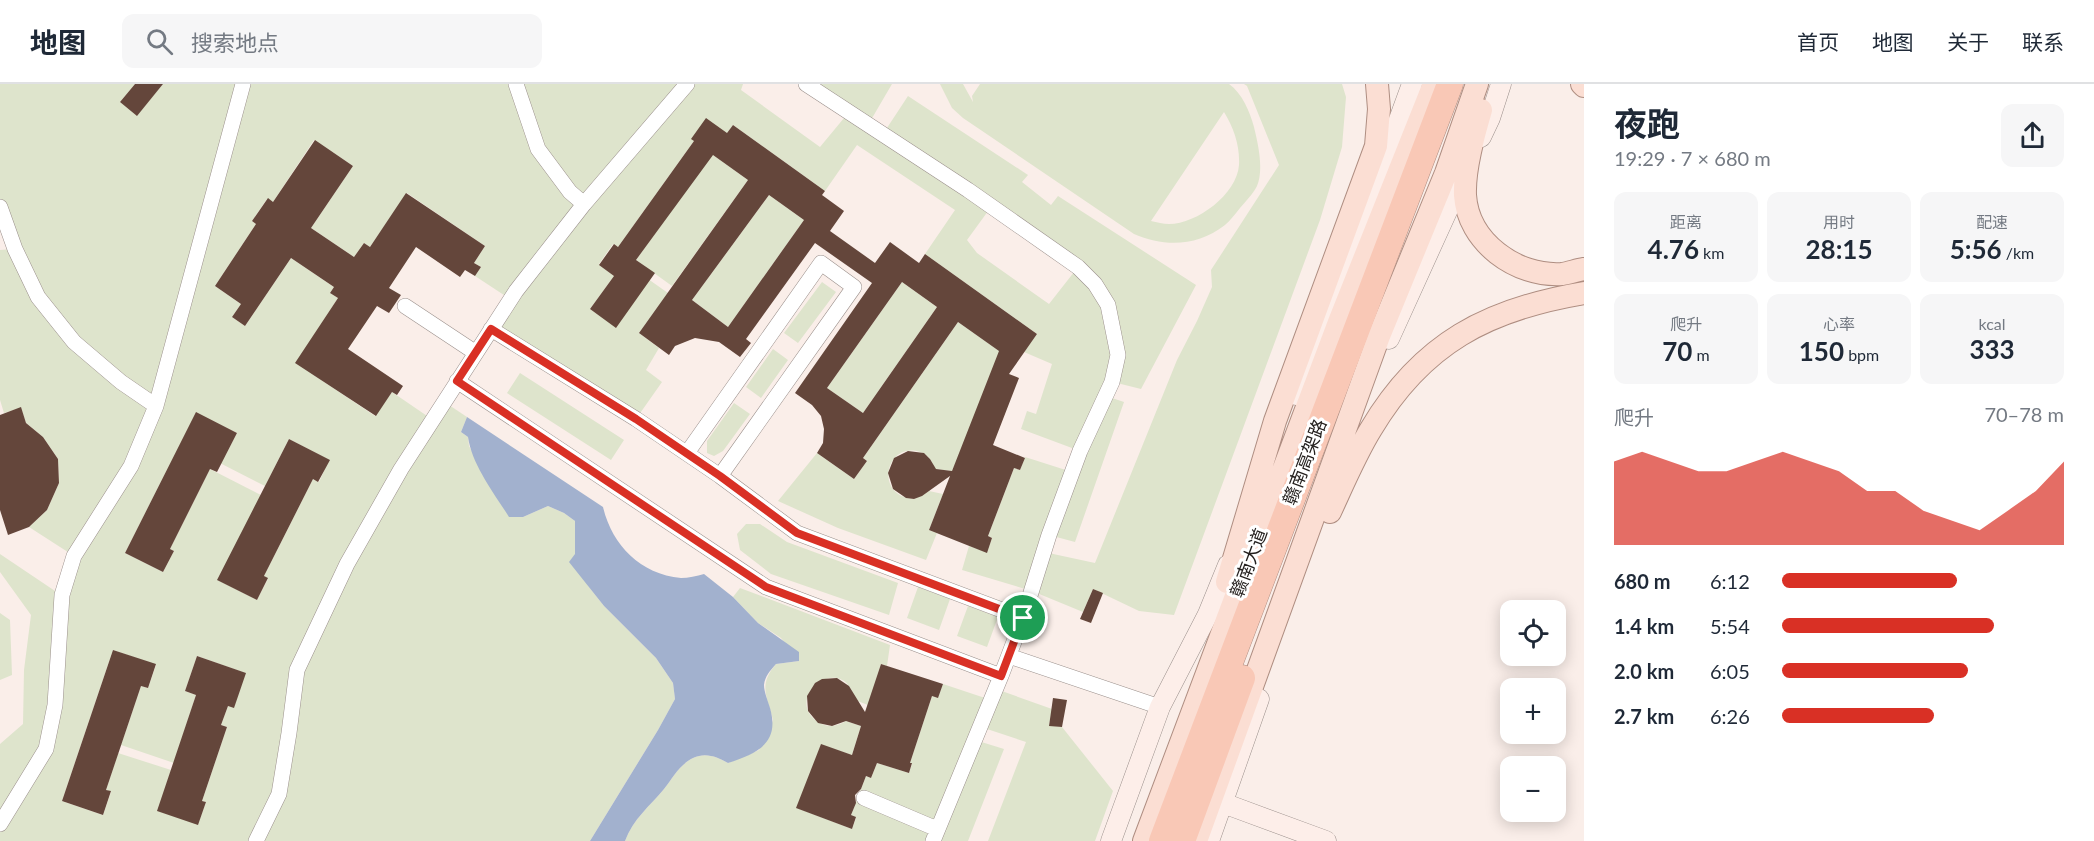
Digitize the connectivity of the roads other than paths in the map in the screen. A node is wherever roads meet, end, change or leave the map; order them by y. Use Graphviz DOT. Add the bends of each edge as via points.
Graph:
graph roads {
  1 [pos="243,84"];
  2 [pos="516,84"];
  3 [pos="687,84"];
  4 [pos="806,84"];
  5 [pos="1370,84"];
  6 [pos="1377,84"];
  7 [pos="1412,84"];
  8 [pos="1434,84"];
  9 [pos="1450,84"];
  10 [pos="1464,84"];
  11 [pos="1477,84"];
  12 [pos="1488,84"];
  13 [pos="1501,84"];
  14 [pos="1399,148"];
  15 [pos="1460,171"];
  16 [pos="584,204"];
  17 [pos="0,207"];
  18 [pos="1584,269"];
  19 [pos="1584,293"];
  20 [pos="405,306"];
  21 [pos="491,329"];
  22 [pos="476,353"];
  23 [pos="457,381"];
  24 [pos="156,406"];
  25 [pos="687,453"];
  26 [pos="720,476"];
  27 [pos="1242,531"];
  28 [pos="1313,545"];
  29 [pos="1218,589"];
  30 [pos="1284,601"];
  31 [pos="1023,618"];
  32 [pos="1009,656"];
  33 [pos="1001,676"];
  34 [pos="1160,707"];
  35 [pos="1188,722"];
  36 [pos="864,798"];
  37 [pos="1223,803"];
  38 [pos="0,825"];
  39 [pos="935,835"];
  40 [pos="256,841"];
  41 [pos="1111,841"];
  42 [pos="1144,841"];
  43 [pos="1162,841"];
  44 [pos="1182,841"];
  45 [pos="1196,841"];
  46 [pos="1209,841"];
  47 [pos="1326,841"];
  1 -- 24 [label="street"];
  2 -- 16 [label="street" via="538,149 570,192"];
  3 -- 16 [label="street"];
  4 -- 31 [label="street" via="1078,267 1108,305 1118,355 1112,382 1080,451"];
  5 -- 29 [label="street" via="1374,111 1364,154 1250,476"];
  6 -- 27 [label="main road" via="1376,146 1309,323"];
  7 -- 14 [label="street"];
  8 -- 14 [label="main road, 赣南大道"];
  9 -- 43 [label="highway, 赣南高架路"];
  10 -- 44 [label="highway, 赣南高架路" via="1362,348"];
  11 -- 15 [label="main road"];
  12 -- 15 [label="main road"];
  13 -- 15 [label="street" via="1490,118"];
  14 -- 27 [label="street"];
  14 -- 35 [label="main road, 赣南大道" via="1340,322"];
  15 -- 18 [label="main road" via="1471,218 1481,238 1497,254 1517,266 1540,272 1561,274"];
  15 -- 28 [label="street" via="1454,198 1388,340"];
  15 -- 30 [label="main road" via="1379,336"];
  16 -- 21 [label="street"];
  17 -- 24 [label="street" via="38,297 74,342"];
  19 -- 28 [label="main road" via="1494,316 1457,335 1425,361 1395,392 1370,430"];
  20 -- 22 [label="street"];
  21 -- 22 [label="street"];
  21 -- 25 [label="street"];
  22 -- 23 [label="street"];
  23 -- 33 [label="street" via="766,587"];
  23 -- 40 [label="street" via="347,564 297,670 279,794"];
  24 -- 38 [label="street" via="131,466 74,556 62,595 55,705 46,749"];
  25 -- 26 [label="street"];
  25 -- 26 [label="street" via="821,263 854,287"];
  26 -- 31 [label="street" via="797,533"];
  27 -- 29 [label="street"];
  27 -- 35 [label="main road"];
  28 -- 30 [label="main road"];
  28 -- 37 [label="street"];
  29 -- 34 [label="street"];
  30 -- 45 [label="main road"];
  31 -- 32 [label="street"];
  32 -- 33 [label="street"];
  32 -- 34 [label="street"];
  33 -- 39 [label="street"];
  34 -- 41 [label="street"];
  35 -- 42 [label="main road, 赣南大道"];
  36 -- 39 [label="street"];
  37 -- 46 [label="street"];
  37 -- 47 [label="street"];
}
